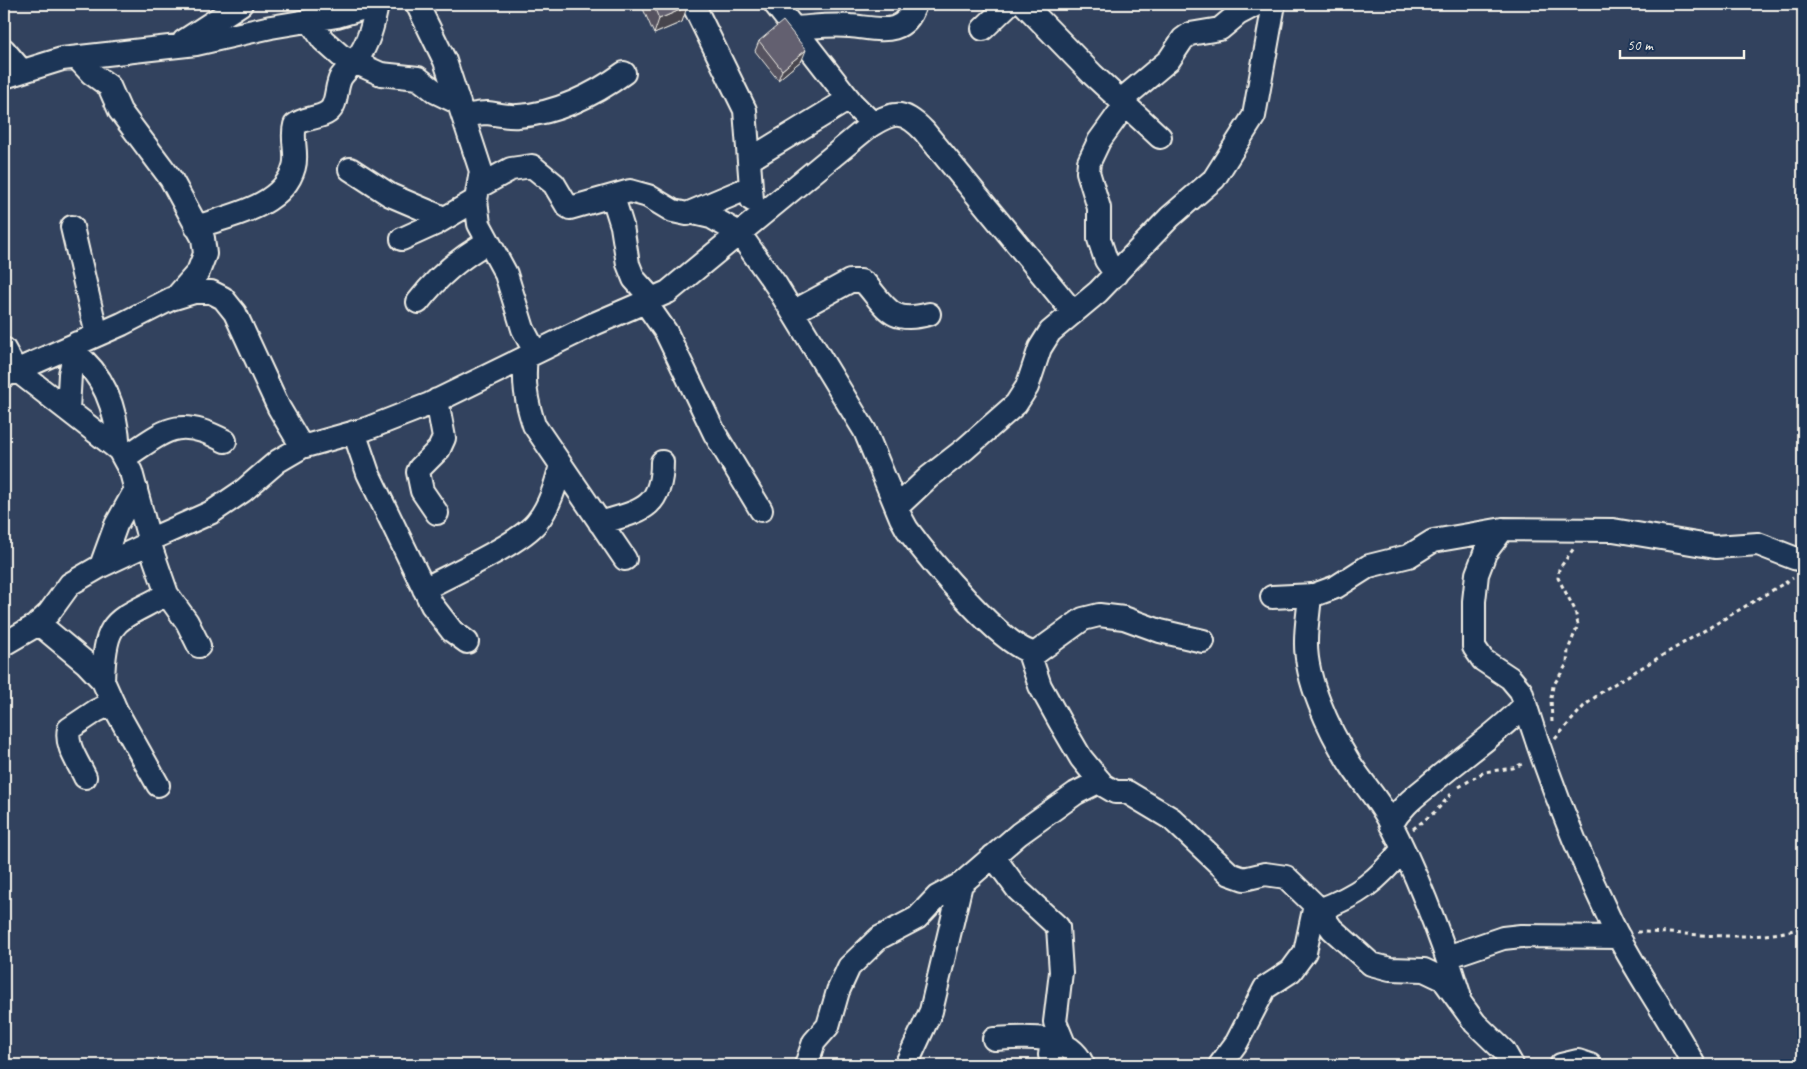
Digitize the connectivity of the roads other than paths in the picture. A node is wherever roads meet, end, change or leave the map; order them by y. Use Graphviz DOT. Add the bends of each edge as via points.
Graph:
graph roads {
  1 [pos="241,4"];
  2 [pos="378,4"];
  3 [pos="417,4"];
  4 [pos="693,4"];
  5 [pos="775,4"];
  6 [pos="915,4"];
  7 [pos="1009,4"];
  8 [pos="1024,4"];
  9 [pos="1257,4"];
  10 [pos="1274,4"];
  11 [pos="310,21"];
  12 [pos="795,28"];
  13 [pos="983,30"];
  14 [pos="177,46"];
  15 [pos="4,50"];
  16 [pos="77,58"];
  17 [pos="354,63"];
  18 [pos="12,73"];
  19 [pos="624,73"];
  20 [pos="848,99"];
  21 [pos="1123,103"];
  22 [pos="462,109"];
  23 [pos="873,124"];
  24 [pos="1160,137"];
  25 [pos="749,160"];
  26 [pos="350,168"];
  27 [pos="751,187"];
  28 [pos="478,193"];
  29 [pos="613,197"];
  30 [pos="694,213"];
  31 [pos="444,218"];
  32 [pos="72,227"];
  33 [pos="196,227"];
  34 [pos="746,228"];
  35 [pos="402,239"];
  36 [pos="488,242"];
  37 [pos="1116,274"];
  38 [pos="176,297"];
  39 [pos="649,300"];
  40 [pos="418,302"];
  41 [pos="793,312"];
  42 [pos="1073,312"];
  43 [pos="928,314"];
  44 [pos="83,344"];
  45 [pos="4,348"];
  46 [pos="530,355"];
  47 [pos="9,373"];
  48 [pos="480,379"];
  49 [pos="524,390"];
  50 [pos="436,400"];
  51 [pos="68,409"];
  52 [pos="354,432"];
  53 [pos="225,442"];
  54 [pos="302,447"];
  55 [pos="122,454"];
  56 [pos="662,462"];
  57 [pos="560,465"];
  58 [pos="136,489"];
  59 [pos="896,507"];
  60 [pos="761,510"];
  61 [pos="437,513"];
  62 [pos="600,523"];
  63 [pos="1503,529"];
  64 [pos="150,542"];
  65 [pos="626,559"];
  66 [pos="101,566"];
  67 [pos="1802,566"];
  68 [pos="424,589"];
  69 [pos="167,594"];
  70 [pos="1310,595"];
  71 [pos="1272,597"];
  72 [pos="38,623"];
  73 [pos="1203,641"];
  74 [pos="467,642"];
  75 [pos="4,644"];
  76 [pos="199,646"];
  77 [pos="1029,653"];
  78 [pos="103,681"];
  79 [pos="113,703"];
  80 [pos="1525,704"];
  81 [pos="85,776"];
  82 [pos="1100,781"];
  83 [pos="158,785"];
  84 [pos="1402,834"];
  85 [pos="993,856"];
  86 [pos="961,884"];
  87 [pos="1357,893"];
  88 [pos="1317,908"];
  89 [pos="1334,931"];
  90 [pos="1618,935"];
  91 [pos="1303,955"];
  92 [pos="1446,956"];
  93 [pos="1461,1001"];
  94 [pos="994,1038"];
  95 [pos="1058,1042"];
  96 [pos="1517,1064"];
  97 [pos="806,1065"];
  98 [pos="906,1065"];
  99 [pos="1053,1065"];
  100 [pos="1082,1065"];
  101 [pos="1220,1065"];
  102 [pos="1561,1065"];
  103 [pos="1590,1065"];
  104 [pos="1694,1065"];
  1 -- 14 [label="street"];
  2 -- 11 [label="street"];
  2 -- 17 [label="street" via="367,43"];
  3 -- 22 [label="street" via="445,61"];
  4 -- 25 [label="street" via="745,110"];
  5 -- 12 [label="street"];
  6 -- 12 [label="street" via="902,25 890,29 828,25"];
  7 -- 13 [label="street"];
  8 -- 21 [label="street"];
  9 -- 21 [label="street" via="1220,29 1190,34 1169,60"];
  10 -- 37 [label="street" via="1254,116 1214,179 1170,217"];
  11 -- 14 [label="street"];
  11 -- 17 [label="street" via="332,49"];
  12 -- 20 [label="street"];
  14 -- 16 [label="street"];
  15 -- 18 [label="street"];
  16 -- 18 [label="street"];
  16 -- 33 [label="street" via="109,86 120,111 171,179"];
  17 -- 22 [label="street" via="381,74 418,78"];
  17 -- 33 [label="street" via="342,76 327,113 295,125 294,166 278,192 247,211"];
  19 -- 22 [label="street" via="606,86 566,105 536,114 517,116"];
  20 -- 23 [label="street"];
  20 -- 25 [label="street"];
  21 -- 24 [label="street"];
  21 -- 37 [label="street" via="1099,141 1088,172 1099,208 1099,239 1106,260"];
  22 -- 28 [label="street" via="481,171"];
  23 -- 34 [label="street"];
  23 -- 42 [label="street" via="891,115 904,114 911,118"];
  25 -- 27 [label="street"];
  26 -- 31 [label="street" via="390,195"];
  27 -- 30 [label="street"];
  27 -- 34 [label="street"];
  28 -- 29 [label="street" via="511,169 532,166 554,184 570,208"];
  28 -- 31 [label="street"];
  28 -- 36 [label="street" via="479,224"];
  29 -- 30 [label="street" via="630,191 639,192 673,211"];
  29 -- 39 [label="street" via="628,264"];
  30 -- 34 [label="street"];
  31 -- 35 [label="street"];
  32 -- 44 [label="street"];
  33 -- 38 [label="street" via="203,238 205,254 198,272"];
  34 -- 39 [label="street" via="668,292"];
  34 -- 41 [label="street"];
  36 -- 40 [label="street" via="450,266"];
  36 -- 46 [label="street" via="506,274"];
  37 -- 42 [label="street"];
  38 -- 44 [label="street"];
  38 -- 54 [label="street" via="211,292 223,298 235,313 279,408"];
  39 -- 46 [label="street"];
  39 -- 60 [label="street" via="715,434"];
  41 -- 43 [label="street" via="850,281 861,281 891,314 903,318"];
  41 -- 59 [label="street" via="865,431"];
  42 -- 59 [label="street" via="1050,332 1040,348 1027,387 1016,404"];
  44 -- 47 [label="street"];
  44 -- 51 [label="street" via="70,374"];
  44 -- 55 [label="street" via="90,364 106,390 118,424"];
  45 -- 47 [label="street"];
  46 -- 48 [label="street"];
  46 -- 49 [label="street"];
  47 -- 51 [label="street"];
  48 -- 49 [label="street"];
  48 -- 50 [label="street"];
  49 -- 57 [label="street" via="534,425"];
  50 -- 52 [label="street"];
  50 -- 61 [label="street" via="444,438 439,449 418,472 422,491"];
  51 -- 55 [label="street"];
  52 -- 54 [label="street"];
  52 -- 68 [label="street" via="368,473"];
  53 -- 55 [label="street" via="191,426 175,428"];
  54 -- 64 [label="street" via="278,460 212,512"];
  55 -- 58 [label="street"];
  56 -- 62 [label="street" via="656,497 647,506"];
  57 -- 62 [label="street"];
  57 -- 68 [label="street" via="555,488 537,522 503,547"];
  58 -- 64 [label="street"];
  58 -- 66 [label="street" via="116,525"];
  59 -- 77 [label="street" via="916,542 958,591 1002,633"];
  62 -- 65 [label="street"];
  63 -- 67 [label="street" via="1613,530 1715,547 1758,544 1794,558"];
  63 -- 70 [label="street" via="1433,541 1403,559 1369,566 1336,587"];
  63 -- 80 [label="street" via="1485,553 1477,574 1474,647 1483,660 1510,678 1521,691"];
  64 -- 66 [label="street"];
  64 -- 69 [label="street"];
  66 -- 72 [label="street" via="70,584"];
  68 -- 74 [label="street" via="441,620"];
  69 -- 76 [label="street"];
  69 -- 78 [label="street" via="114,625 104,656"];
  70 -- 71 [label="street"];
  70 -- 84 [label="street" via="1306,641 1309,666 1323,711 1348,761"];
  72 -- 75 [label="street"];
  72 -- 78 [label="street"];
  73 -- 77 [label="street" via="1124,618 1099,615 1083,619 1036,652"];
  77 -- 82 [label="street" via="1040,686 1081,758"];
  78 -- 79 [label="street"];
  79 -- 81 [label="street" via="69,729 67,736 71,749"];
  79 -- 83 [label="street"];
  80 -- 84 [label="street" via="1493,734 1404,805"];
  80 -- 90 [label="street" via="1574,843"];
  82 -- 85 [label="street" via="1061,803"];
  82 -- 88 [label="street" via="1115,792 1127,792 1172,819 1230,874 1244,879 1266,874 1286,877"];
  84 -- 87 [label="street" via="1379,878"];
  84 -- 92 [label="street"];
  85 -- 86 [label="street"];
  85 -- 95 [label="street" via="1018,890 1058,927 1061,972 1054,1012"];
  86 -- 97 [label="street" via="937,897 917,918 879,938 850,967 838,991 828,1026 814,1042"];
  86 -- 98 [label="street" via="931,1011"];
  87 -- 88 [label="street"];
  87 -- 89 [label="street"];
  88 -- 89 [label="street"];
  88 -- 91 [label="street"];
  89 -- 91 [label="street"];
  89 -- 93 [label="street" via="1371,964 1390,969 1424,970 1443,979"];
  90 -- 92 [label="street" via="1503,938"];
  90 -- 104 [label="street"];
  91 -- 101 [label="street" via="1291,971 1265,988 1237,1042"];
  92 -- 93 [label="street"];
  93 -- 96 [label="street" via="1475,1022"];
  94 -- 95 [label="street"];
  95 -- 99 [label="street" via="1050,1055"];
  95 -- 100 [label="street" via="1071,1048"];
  102 -- 103 [label="street" via="1578,1061"];
}
